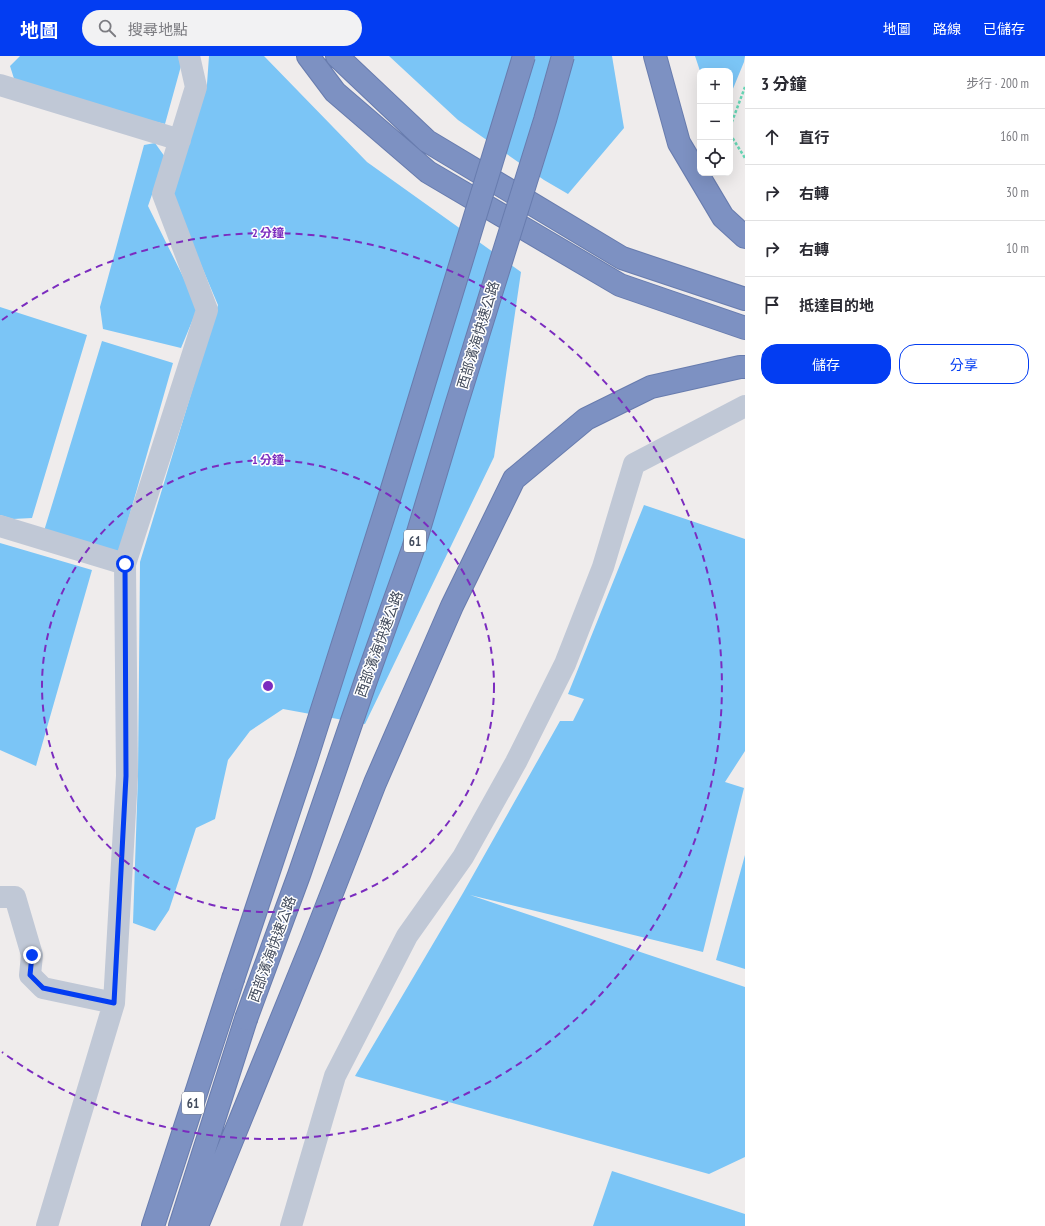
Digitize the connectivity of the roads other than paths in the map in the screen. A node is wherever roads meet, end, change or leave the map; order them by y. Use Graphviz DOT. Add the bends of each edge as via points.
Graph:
graph roads {
  1 [pos="189,56"];
  2 [pos="308,56"];
  3 [pos="337,56"];
  4 [pos="524,56"];
  5 [pos="563,56"];
  6 [pos="655,56"];
  7 [pos="0,85"];
  8 [pos="180,140"];
  9 [pos="745,237"];
  10 [pos="745,299"];
  11 [pos="745,328"];
  12 [pos="745,367"];
  13 [pos="745,406"];
  14 [pos="0,526"];
  15 [pos="125,564"];
  16 [pos="0,897"];
  17 [pos="114,1003"];
  18 [pos="47,1226"];
  19 [pos="152,1226"];
  20 [pos="180,1226"];
  21 [pos="197,1226"];
  22 [pos="291,1226"];
  1 -- 8 [label="street" via="196,87"];
  2 -- 11 [label="highway" via="335,92 428,172 620,285"];
  3 -- 10 [label="highway" via="426,141 622,258"];
  4 -- 19 [label="highway, 西部濱海快速公路 / 61, bridge" via="388,502 306,760"];
  5 -- 20 [label="highway, 西部濱海快速公路 / 61, bridge" via="413,549 246,1019"];
  6 -- 9 [label="highway" via="679,143 723,217"];
  7 -- 8 [label="street"];
  8 -- 15 [label="street" via="163,194 207,310"];
  12 -- 21 [label="highway" via="651,387 586,419 514,479 452,606 374,783 312,944"];
  13 -- 22 [label="street" via="634,464 604,567 565,664 516,762 463,856 408,936 335,1076"];
  14 -- 15 [label="street"];
  15 -- 17 [label="street" via="126,776"];
  16 -- 17 [label="street" via="15,897 32,955 30,975 43,988"];
  17 -- 18 [label="street"];
}
